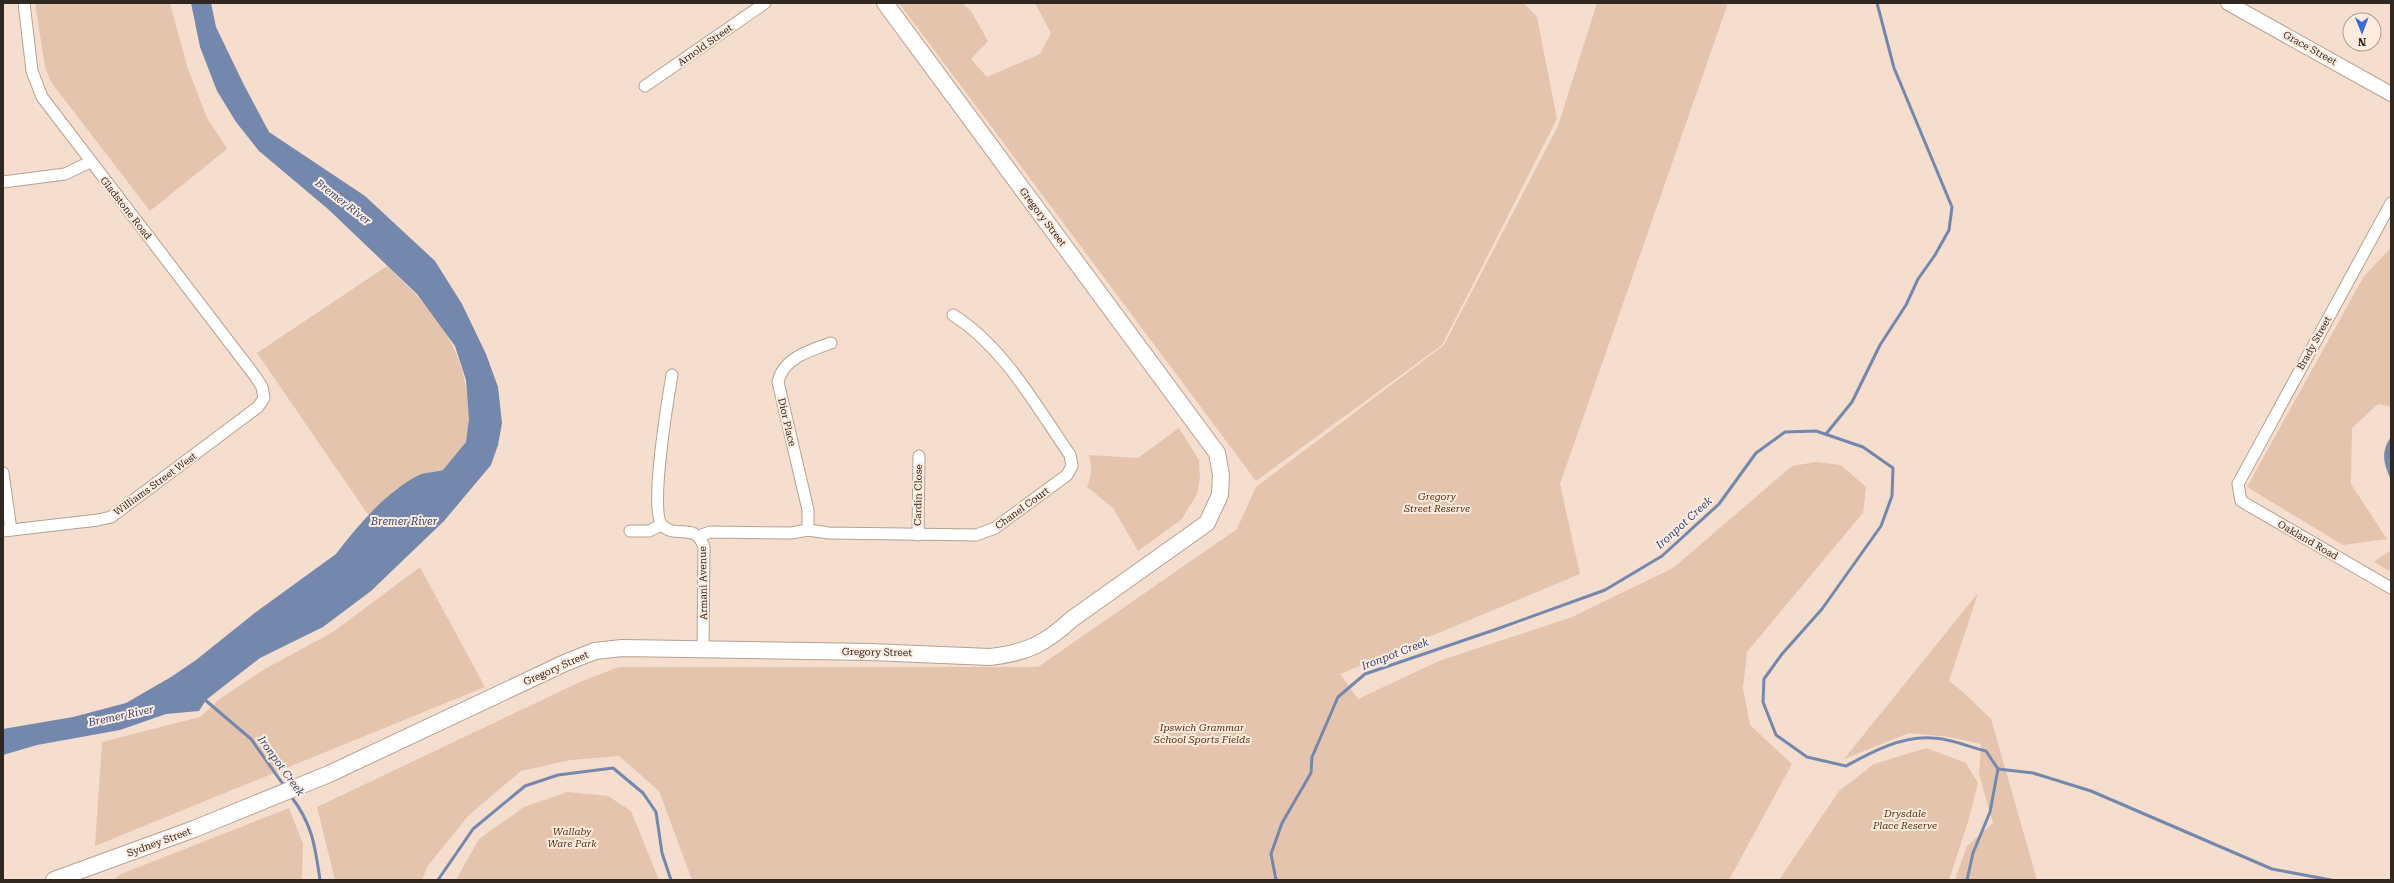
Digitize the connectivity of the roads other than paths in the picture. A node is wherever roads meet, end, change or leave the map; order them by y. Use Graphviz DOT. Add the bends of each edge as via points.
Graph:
graph roads {
  1 [pos="24,3"];
  2 [pos="765,3"];
  3 [pos="885,3"];
  4 [pos="2228,3"];
  5 [pos="645,86"];
  6 [pos="2391,94"];
  7 [pos="90,162"];
  8 [pos="3,182"];
  9 [pos="2391,203"];
  10 [pos="953,315"];
  11 [pos="831,343"];
  12 [pos="672,375"];
  13 [pos="264,398"];
  14 [pos="919,456"];
  15 [pos="3,473"];
  16 [pos="2238,484"];
  17 [pos="661,525"];
  18 [pos="808,530"];
  19 [pos="7,531"];
  20 [pos="630,531"];
  21 [pos="918,535"];
  22 [pos="699,536"];
  23 [pos="2391,588"];
  24 [pos="703,649"];
  25 [pos="263,802"];
  26 [pos="86,874"];
  27 [pos="54,880"];
  1 -- 7 [label="street, Gladstone Road" via="31,65 37,87 48,107"];
  2 -- 5 [label="street, Arnold Street"];
  3 -- 24 [label="main road, Gregory Street" via="1200,433 1213,464 1214,486 1206,509 1189,534 1072,619 1022,645 947,654"];
  4 -- 6 [label="street, Grace Street"];
  7 -- 8 [label="street" via="64,174"];
  7 -- 13 [label="street, Gladstone Road" via="255,376 262,387"];
  9 -- 16 [label="street, Brady Street"];
  10 -- 21 [label="street, Chanel Court" via="974,328 1016,377 1070,454 1072,466 1067,475 989,531 969,535"];
  11 -- 18 [label="street, Dior Place" via="806,352 790,362 778,382 808,510"];
  12 -- 17 [label="street" via="663,430 656,512"];
  13 -- 19 [label="street, Williams Street West" via="258,407 111,516 98,520"];
  14 -- 21 [label="street, Cardin Close"];
  15 -- 19 [label="street"];
  16 -- 23 [label="street, Oakland Road" via="2241,501"];
  17 -- 20 [label="street" via="649,531"];
  17 -- 22 [label="street, Armani Avenue" via="670,531"];
  18 -- 21 [label="street, Chanel Court" via="829,533"];
  18 -- 22 [label="street, Chanel Court" via="710,532"];
  22 -- 24 [label="street, Armani Avenue" via="704,547"];
  24 -- 25 [label="main road, Gregory Street" via="608,649 581,655 329,774"];
  25 -- 26 [label="main road, Sydney Street"];
  26 -- 27 [label="main road, Sydney Street"];
}
